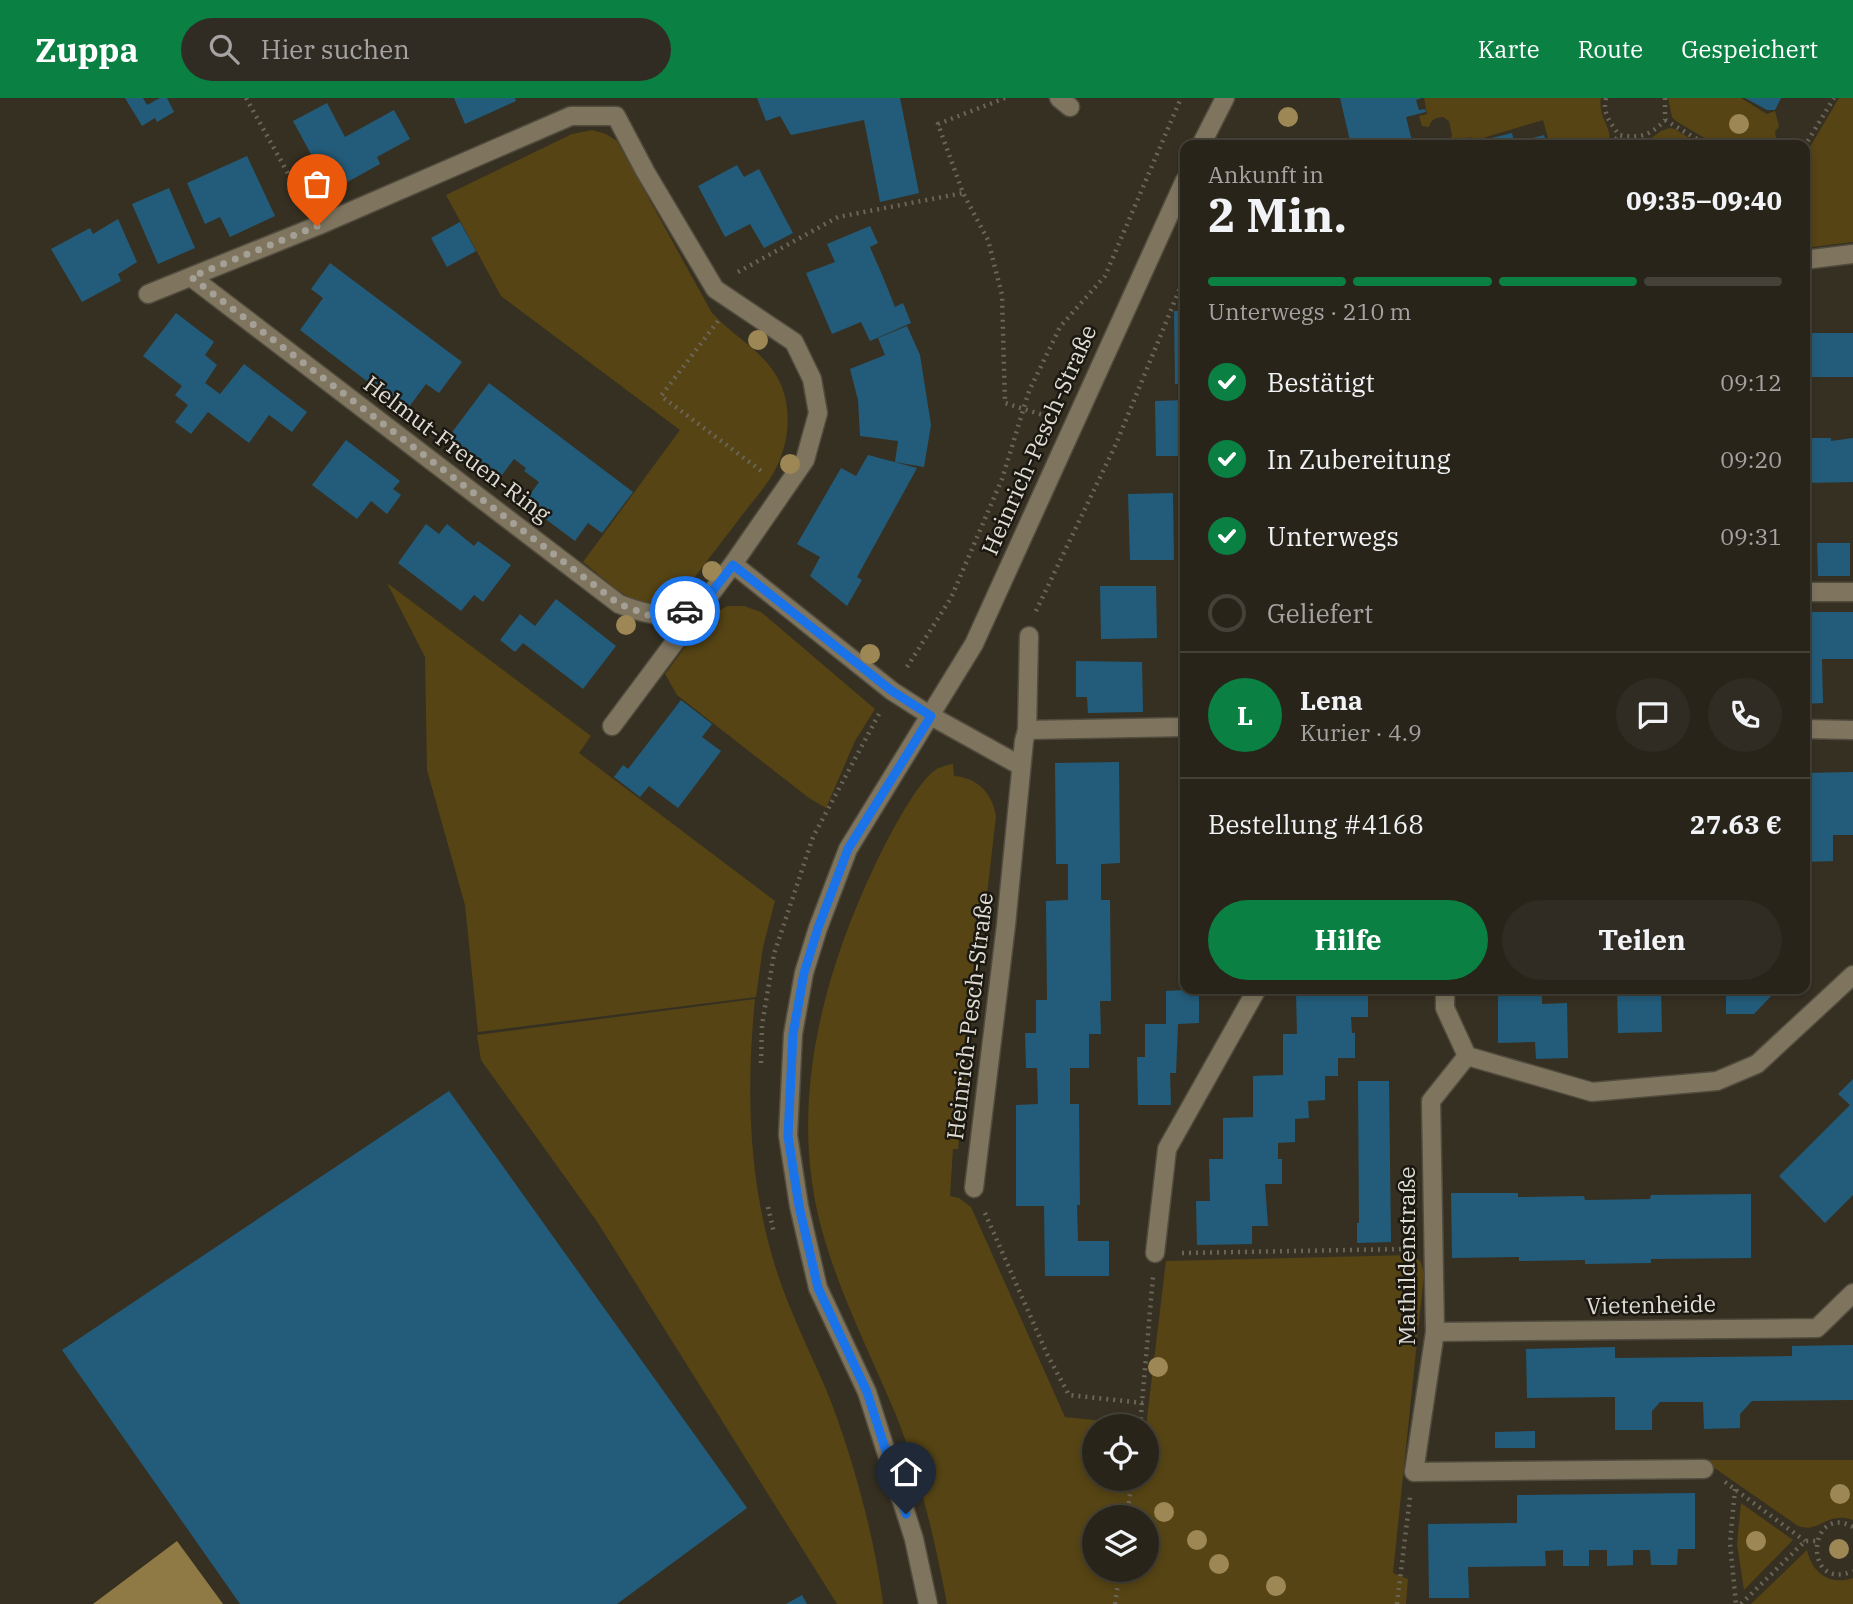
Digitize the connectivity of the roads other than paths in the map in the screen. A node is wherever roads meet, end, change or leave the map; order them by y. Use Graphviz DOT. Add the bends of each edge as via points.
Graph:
graph roads {
  1 [pos="1225,98"];
  2 [pos="1204,140"];
  3 [pos="1180,191"];
  4 [pos="1853,254"];
  5 [pos="1810,259"];
  6 [pos="191,277"];
  7 [pos="148,294"];
  8 [pos="733,565"];
  9 [pos="1810,592"];
  10 [pos="1853,592"];
  11 [pos="707,598"];
  12 [pos="1029,636"];
  13 [pos="931,716"];
  14 [pos="612,726"];
  15 [pos="1180,727"];
  16 [pos="1810,729"];
  17 [pos="1027,730"];
  18 [pos="1853,730"];
  19 [pos="1021,766"];
  20 [pos="1853,975"];
  21 [pos="1254,994"];
  22 [pos="1445,994"];
  23 [pos="1467,1056"];
  24 [pos="974,1188"];
  25 [pos="1155,1254"];
  26 [pos="1853,1293"];
  27 [pos="1435,1332"];
  28 [pos="1704,1469"];
  29 [pos="928,1604"];
  1 -- 2 [label="street"];
  3 -- 13 [label="street, Heinrich-Pesch-Straße" via="974,644"];
  4 -- 5 [label="street"];
  6 -- 7 [label="street, Helmut-Freuen-Ring"];
  6 -- 8 [label="street, Helmut-Freuen-Ring" via="571,116 616,116 715,289 794,342 812,379 818,413 805,460"];
  6 -- 11 [label="street, Helmut-Freuen-Ring" via="619,604 648,615 683,612"];
  8 -- 11 [label="street, Helmut-Freuen-Ring"];
  8 -- 13 [label="street" via="892,691"];
  9 -- 10 [label="street"];
  11 -- 14 [label="street, Helmut-Freuen-Ring"];
  12 -- 17 [label="street, Heinrich-Pesch-Straße"];
  13 -- 19 [label="street"];
  13 -- 29 [label="street, Heinrich-Pesch-Straße" via="848,849 818,928 793,1034 788,1136 818,1288 867,1392 914,1539"];
  15 -- 17 [label="street"];
  16 -- 18 [label="street"];
  17 -- 19 [label="street, Heinrich-Pesch-Straße"];
  19 -- 24 [label="street, Heinrich-Pesch-Straße"];
  20 -- 23 [label="street" via="1758,1064 1717,1081 1592,1092"];
  21 -- 25 [label="street" via="1167,1149"];
  22 -- 23 [label="street" via="1445,1008"];
  23 -- 27 [label="street, Mathildenstraße" via="1431,1101"];
  26 -- 27 [label="street, Vietenheide" via="1817,1328"];
  27 -- 28 [label="street, Mathildenstraße" via="1413,1472"];
}
